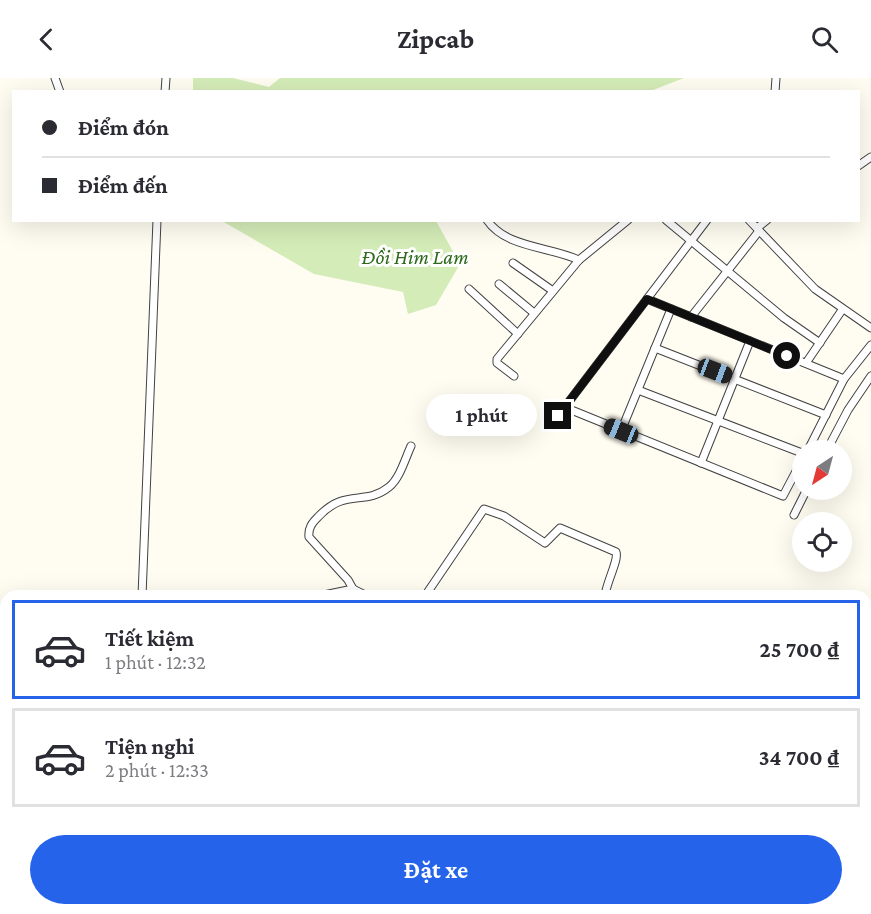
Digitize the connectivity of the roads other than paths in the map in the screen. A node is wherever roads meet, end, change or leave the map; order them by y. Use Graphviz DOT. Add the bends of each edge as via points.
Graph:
graph roads {
  1 [pos="157,222"];
  2 [pos="489,222"];
  3 [pos="626,222"];
  4 [pos="669,222"];
  5 [pos="706,222"];
  6 [pos="752,222"];
  7 [pos="765,222"];
  8 [pos="758,230"];
  9 [pos="692,240"];
  10 [pos="579,261"];
  11 [pos="513,263"];
  12 [pos="728,269"];
  13 [pos="499,284"];
  14 [pos="469,289"];
  15 [pos="553,291"];
  16 [pos="647,299"];
  17 [pos="671,309"];
  18 [pos="842,310"];
  19 [pos="534,313"];
  20 [pos="691,317"];
  21 [pos="871,328"];
  22 [pos="518,334"];
  23 [pos="750,341"];
  24 [pos="820,343"];
  25 [pos="871,345"];
  26 [pos="655,348"];
  27 [pos="806,363"];
  28 [pos="514,376"];
  29 [pos="871,376"];
  30 [pos="735,379"];
  31 [pos="844,379"];
  32 [pos="638,390"];
  33 [pos="564,407"];
  34 [pos="826,415"];
  35 [pos="558,416"];
  36 [pos="719,421"];
  37 [pos="621,431"];
  38 [pos="813,440"];
  39 [pos="832,440"];
  40 [pos="411,446"];
  41 [pos="792,449"];
  42 [pos="701,463"];
  43 [pos="792,479"];
  44 [pos="353,589"];
  45 [pos="142,590"];
  46 [pos="348,590"];
  47 [pos="429,590"];
  48 [pos="606,590"];
  1 -- 45 [label="street"];
  2 -- 10 [label="street" via="506,239 558,251"];
  3 -- 10 [label="street"];
  4 -- 9 [label="street"];
  5 -- 9 [label="street"];
  6 -- 8 [label="street"];
  7 -- 8 [label="street"];
  8 -- 12 [label="street"];
  8 -- 18 [label="street" via="806,280"];
  9 -- 12 [label="street"];
  9 -- 16 [label="street"];
  10 -- 15 [label="street"];
  11 -- 15 [label="street"];
  12 -- 20 [label="street"];
  12 -- 24 [label="street" via="776,312"];
  13 -- 19 [label="street"];
  14 -- 22 [label="street"];
  15 -- 19 [label="street"];
  16 -- 17 [label="street"];
  16 -- 33 [label="street"];
  17 -- 20 [label="street"];
  17 -- 26 [label="street"];
  18 -- 21 [label="street"];
  18 -- 24 [label="street"];
  19 -- 22 [label="street"];
  20 -- 23 [label="street"];
  22 -- 28 [label="street" via="496,361"];
  23 -- 27 [label="street"];
  23 -- 30 [label="street"];
  24 -- 27 [label="street"];
  25 -- 31 [label="street"];
  26 -- 30 [label="street"];
  26 -- 32 [label="street"];
  27 -- 31 [label="street"];
  29 -- 39 [label="street"];
  30 -- 34 [label="street"];
  30 -- 36 [label="street"];
  31 -- 34 [label="street"];
  32 -- 36 [label="street"];
  32 -- 37 [label="street"];
  33 -- 35 [label="street"];
  33 -- 37 [label="street"];
  34 -- 38 [label="street"];
  36 -- 41 [label="street"];
  36 -- 42 [label="street"];
  37 -- 42 [label="street"];
  40 -- 44 [label="street" via="397,478 388,488 369,496 335,501 311,526 309,537"];
  42 -- 43 [label="street" via="783,496"];
  44 -- 46 [label="street"];
  47 -- 48 [label="street" via="484,509 504,516 545,543 560,528 616,552"];
}
